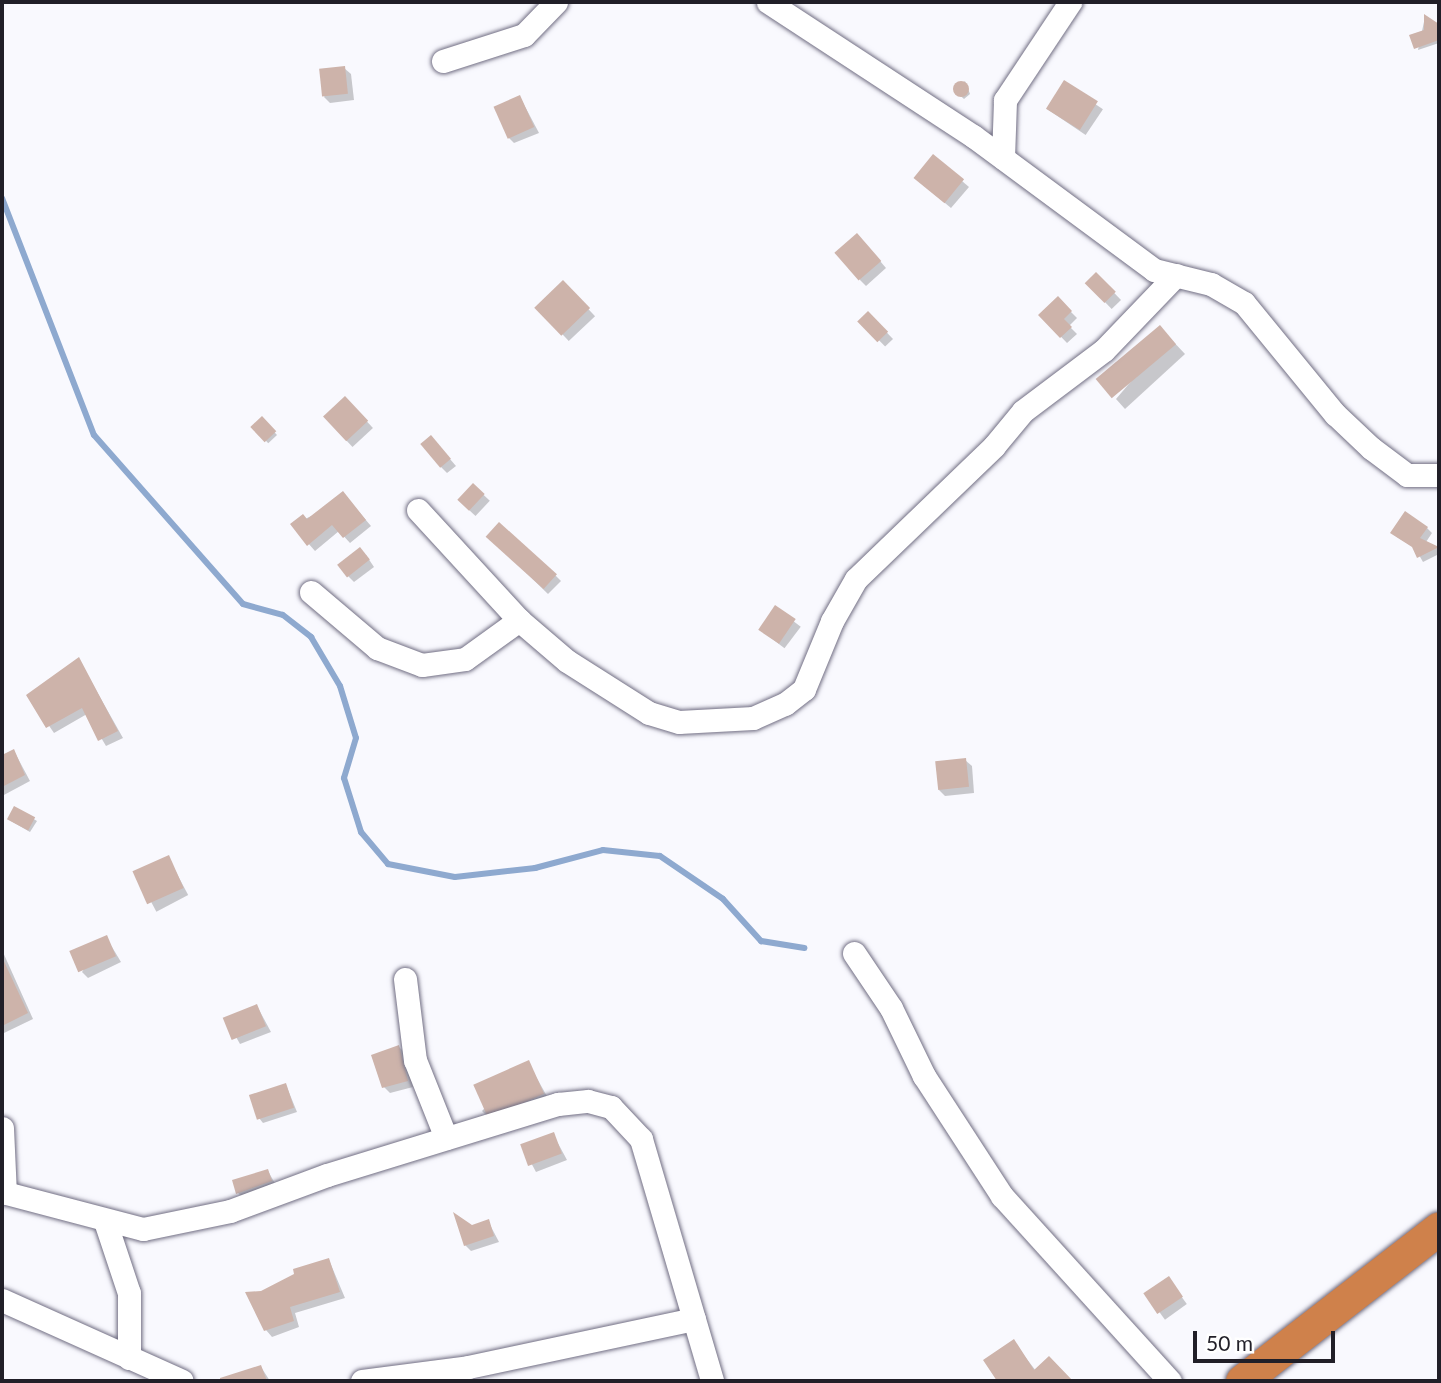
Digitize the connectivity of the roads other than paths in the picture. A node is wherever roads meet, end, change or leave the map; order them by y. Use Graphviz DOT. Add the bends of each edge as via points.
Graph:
graph roads {
  1 [pos="556,2"];
  2 [pos="768,2"];
  3 [pos="1070,2"];
  4 [pos="443,61"];
  5 [pos="1003,158"];
  6 [pos="1176,275"];
  7 [pos="1439,475"];
  8 [pos="418,510"];
  9 [pos="311,592"];
  10 [pos="519,620"];
  11 [pos="854,953"];
  12 [pos="405,979"];
  13 [pos="2,1128"];
  14 [pos="446,1138"];
  15 [pos="4,1192"];
  16 [pos="105,1221"];
  17 [pos="1439,1228"];
  18 [pos="2,1300"];
  19 [pos="694,1319"];
  20 [pos="134,1367"];
  21 [pos="182,1381"];
  22 [pos="362,1381"];
  23 [pos="712,1381"];
  24 [pos="1170,1381"];
  25 [pos="1242,1381"];
  1 -- 4 [label="street" via="524,35"];
  2 -- 5 [label="street"];
  3 -- 5 [label="street" via="1005,100"];
  5 -- 6 [label="street" via="1125,252 1154,270"];
  6 -- 7 [label="street" via="1223,289 1244,303 1335,414 1393,467 1407,475"];
  6 -- 10 [label="street" via="1104,350 1023,411 994,446 856,579 832,621 804,689 785,704 753,718 712,722 679,722 649,713 567,661"];
  8 -- 10 [label="street"];
  9 -- 10 [label="street" via="377,648 422,665 465,659"];
  11 -- 24 [label="street" via="891,1007 924,1076 1002,1196"];
  12 -- 14 [label="street" via="415,1060"];
  13 -- 15 [label="street"];
  14 -- 16 [label="street" via="179,1224 143,1229"];
  14 -- 19 [label="street" via="558,1104 588,1101 624,1116 641,1139"];
  15 -- 16 [label="street"];
  16 -- 20 [label="street" via="129,1293"];
  17 -- 25 [label="highway"];
  18 -- 20 [label="street"];
  19 -- 22 [label="street" via="468,1367"];
  19 -- 23 [label="street"];
  20 -- 21 [label="street"];
}
